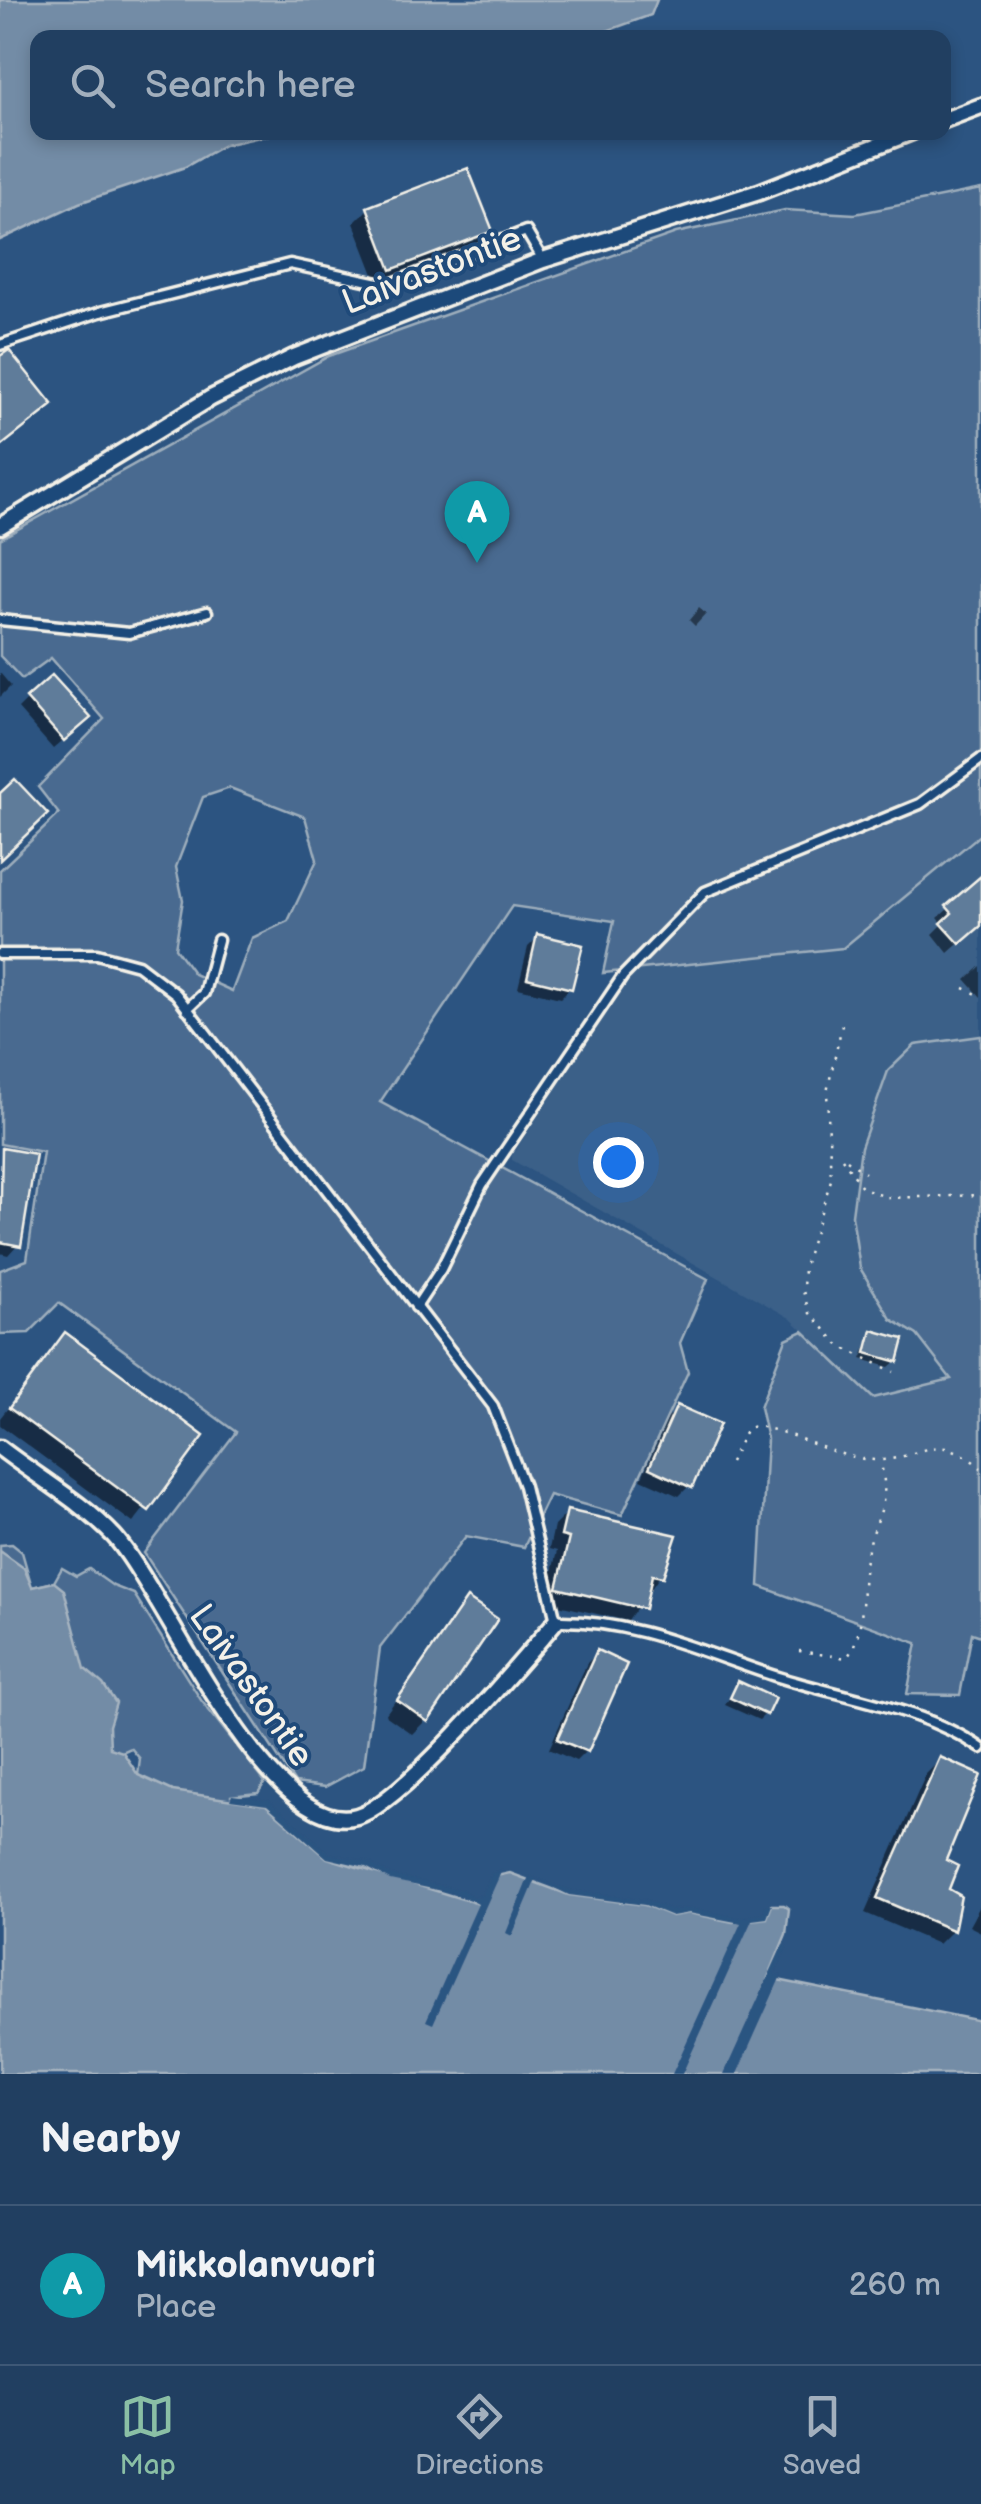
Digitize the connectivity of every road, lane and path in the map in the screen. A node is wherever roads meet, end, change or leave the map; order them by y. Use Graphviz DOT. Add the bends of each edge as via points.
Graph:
graph roads {
  1 [pos="981,106"];
  2 [pos="951,117"];
  3 [pos="892,140"];
  4 [pos="543,260"];
  5 [pos="0,345"];
  6 [pos="0,526"];
  7 [pos="207,612"];
  8 [pos="0,620"];
  9 [pos="981,759"];
  10 [pos="218,940"];
  11 [pos="0,954"];
  12 [pos="964,988"];
  13 [pos="981,996"];
  14 [pos="187,1008"];
  15 [pos="842,1025"];
  16 [pos="828,1142"];
  17 [pos="842,1158"];
  18 [pos="864,1173"];
  19 [pos="981,1195"];
  20 [pos="416,1307"];
  21 [pos="894,1372"];
  22 [pos="0,1448"];
  23 [pos="879,1460"];
  24 [pos="730,1462"];
  25 [pos="981,1468"];
  26 [pos="556,1621"];
  27 [pos="799,1651"];
  28 [pos="981,1748"];
  1 -- 2 [label="street"];
  3 -- 4 [label="street, Laivastontie" via="759,192"];
  4 -- 5 [label="lane" via="526,231 388,285 290,264"];
  4 -- 6 [label="street, Laivastontie" via="294,356 211,398"];
  7 -- 8 [label="lane" via="129,633"];
  9 -- 20 [label="lane" via="920,804 705,892 623,976 482,1185"];
  10 -- 14 [label="lane" via="204,994"];
  11 -- 14 [label="lane" via="96,954 138,965"];
  12 -- 13 [label="path"];
  14 -- 20 [label="lane"];
  15 -- 16 [label="path" via="827,1092"];
  16 -- 17 [label="path"];
  16 -- 21 [label="path" via="831,1180 804,1266 809,1312 840,1346"];
  17 -- 18 [label="path"];
  17 -- 19 [label="path" via="862,1187 886,1198"];
  20 -- 26 [label="lane" via="493,1406 524,1486"];
  22 -- 26 [label="street, Laivastontie" via="114,1536 204,1681 288,1792 324,1816 360,1816 382,1804"];
  23 -- 24 [label="path" via="756,1426 747,1428"];
  23 -- 25 [label="path" via="943,1448"];
  23 -- 27 [label="path" via="886,1485 866,1558 856,1644 847,1658"];
  26 -- 28 [label="lane" via="593,1620 654,1635 930,1722"];
}
